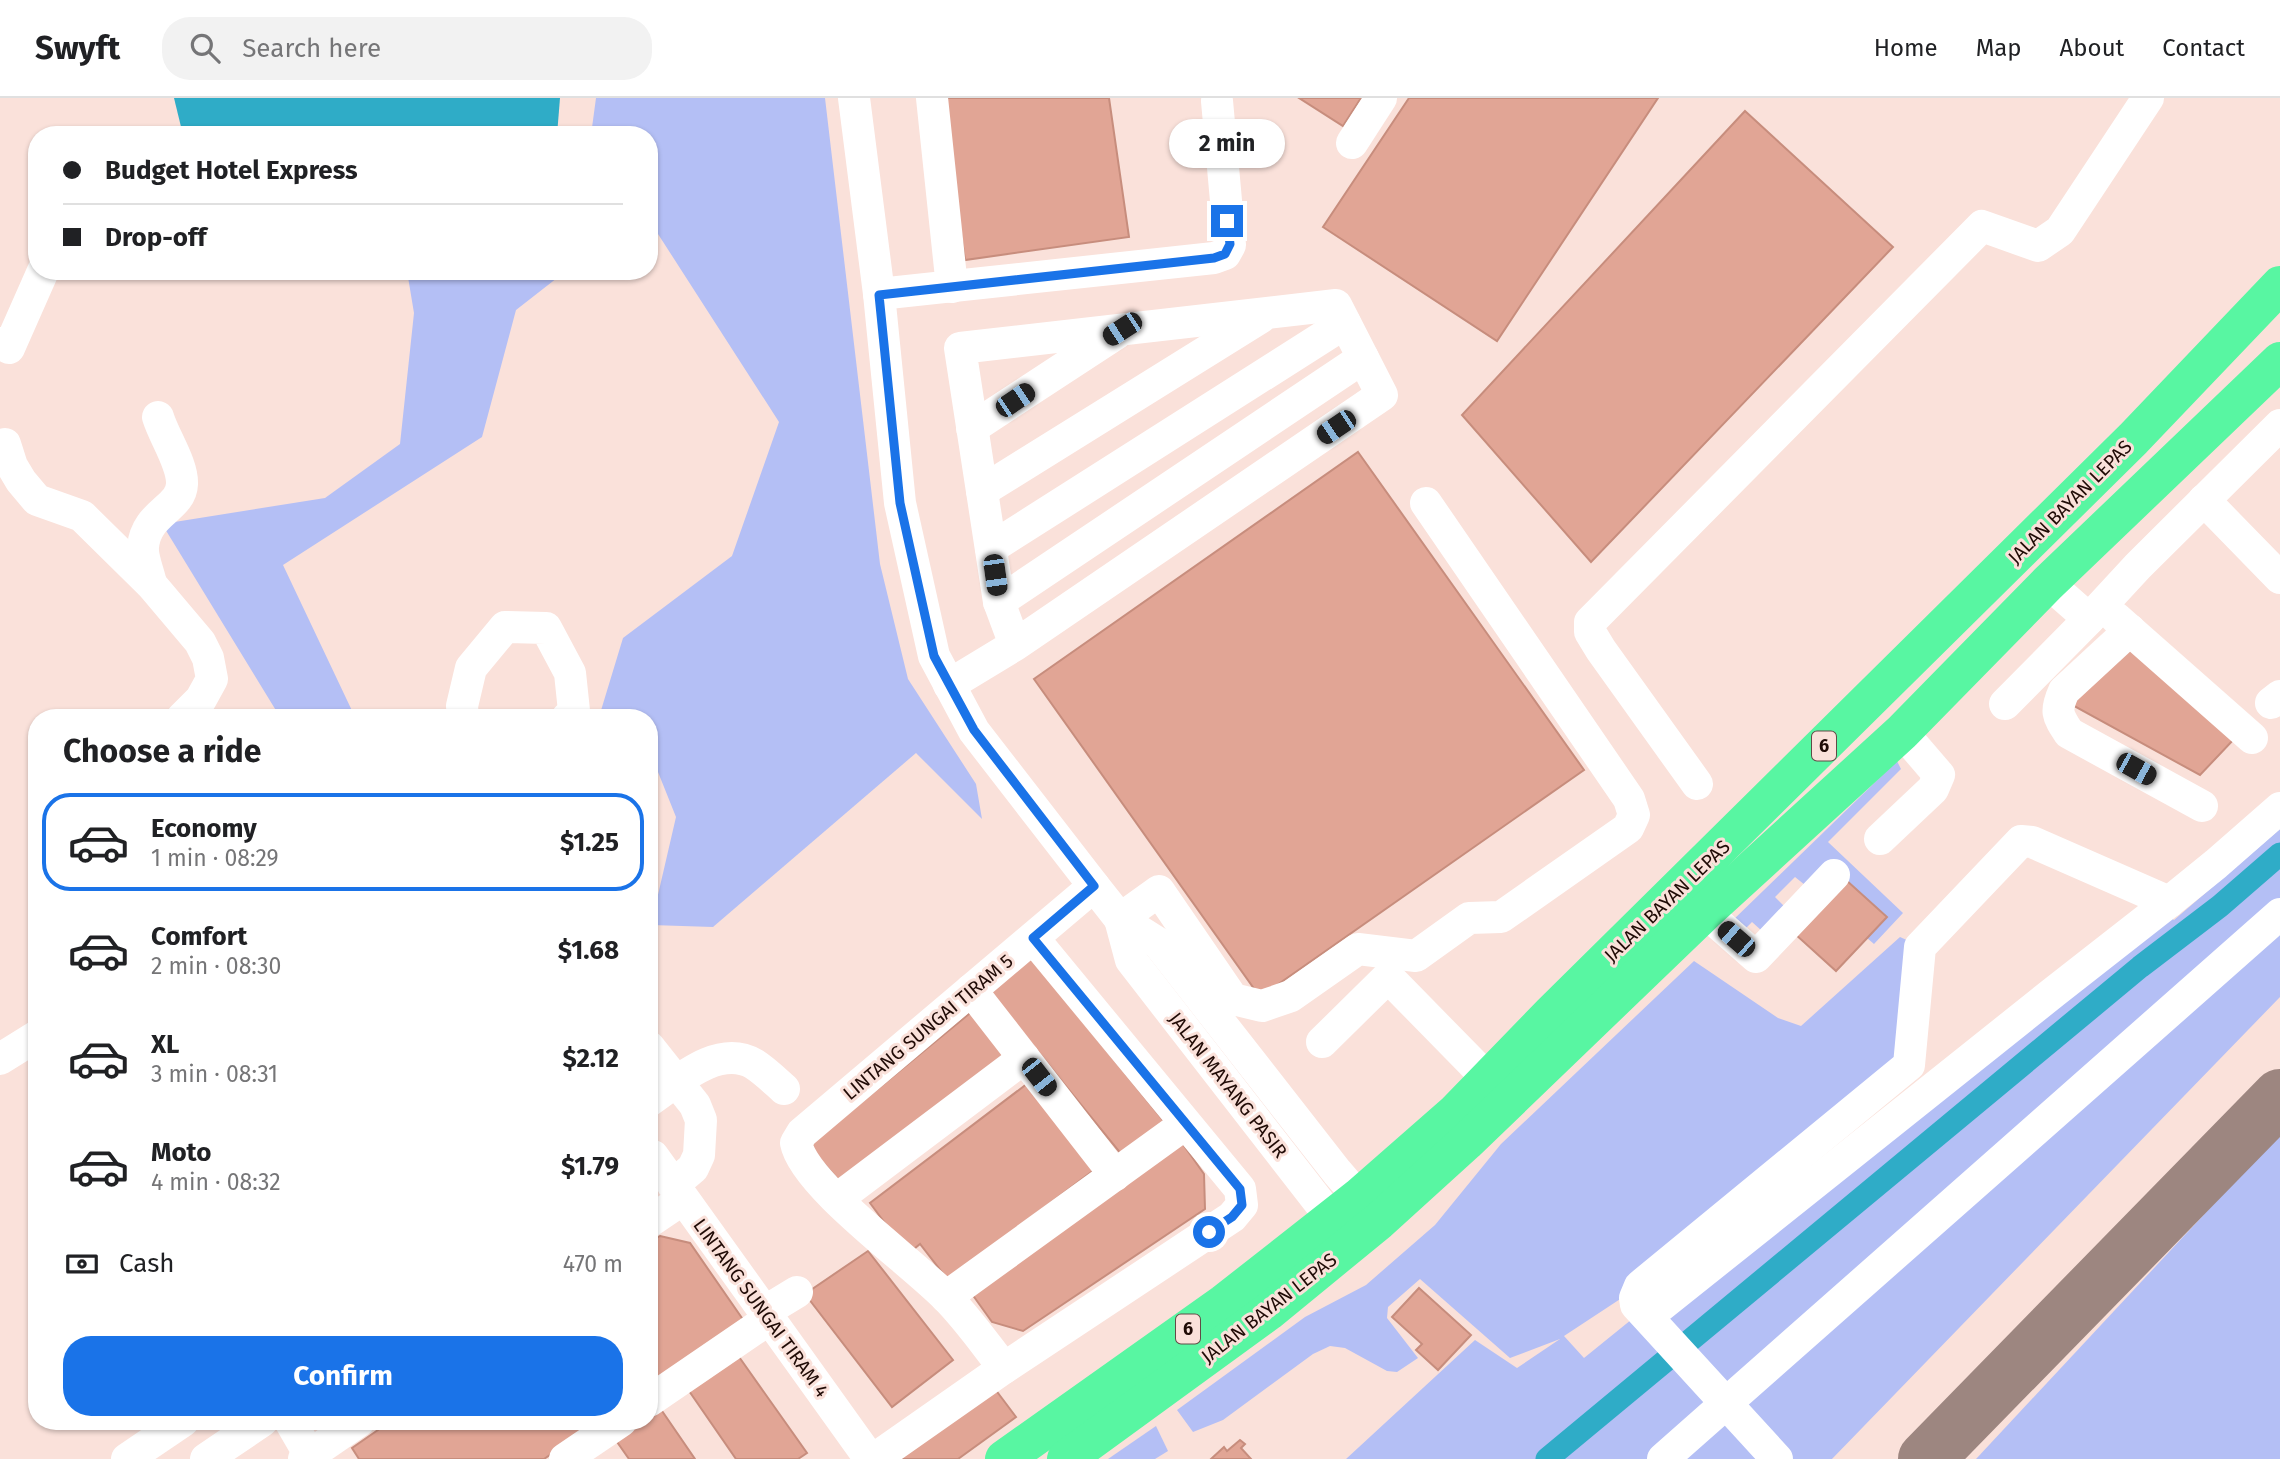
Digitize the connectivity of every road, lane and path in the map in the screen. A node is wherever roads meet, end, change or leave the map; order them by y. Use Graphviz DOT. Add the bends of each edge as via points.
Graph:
graph roads {
  1 [pos="854,98"];
  2 [pos="932,98"];
  3 [pos="1381,98"];
  4 [pos="2148,98"];
  5 [pos="1217,101"];
  6 [pos="1352,142"];
  7 [pos="38,280"];
  8 [pos="2280,285"];
  9 [pos="952,287"];
  10 [pos="879,295"];
  11 [pos="1269,313"];
  12 [pos="1345,323"];
  13 [pos="1122,329"];
  14 [pos="5,345"];
  15 [pos="1363,358"];
  16 [pos="2280,361"];
  17 [pos="158,417"];
  18 [pos="2280,425"];
  19 [pos="972,428"];
  20 [pos="5,444"];
  21 [pos="982,491"];
  22 [pos="2204,500"];
  23 [pos="1426,503"];
  24 [pos="991,548"];
  25 [pos="2280,578"];
  26 [pos="2048,583"];
  27 [pos="151,584"];
  28 [pos="999,602"];
  29 [pos="2095,612"];
  30 [pos="2130,630"];
  31 [pos="1015,645"];
  32 [pos="949,685"];
  33 [pos="2005,704"];
  34 [pos="190,709"];
  35 [pos="462,709"];
  36 [pos="574,709"];
  37 [pos="1902,732"];
  38 [pos="2252,737"];
  39 [pos="1698,784"];
  40 [pos="2202,806"];
  41 [pos="2280,808"];
  42 [pos="1880,839"];
  43 [pos="1834,875"];
  44 [pos="1094,886"];
  45 [pos="2169,902"];
  46 [pos="1705,912"];
  47 [pos="2280,914"];
  48 [pos="1120,919"];
  49 [pos="1033,938"];
  50 [pos="971,990"];
  51 [pos="28,1042"];
  52 [pos="1322,1042"];
  53 [pos="658,1058"];
  54 [pos="1024,1058"];
  55 [pos="0,1059"];
  56 [pos="1488,1079"];
  57 [pos="676,1083"];
  58 [pos="784,1089"];
  59 [pos="658,1095"];
  60 [pos="1185,1124"];
  61 [pos="1466,1142"];
  62 [pos="658,1167"];
  63 [pos="1115,1175"];
  64 [pos="678,1192"];
  65 [pos="837,1199"];
  66 [pos="658,1213"];
  67 [pos="1355,1220"];
  68 [pos="797,1292"];
  69 [pos="946,1297"];
  70 [pos="1268,1312"];
  71 [pos="767,1315"];
  72 [pos="1652,1322"];
  73 [pos="1004,1368"];
  74 [pos="658,1394"];
  75 [pos="1726,1405"];
  76 [pos="170,1430"];
  77 [pos="248,1430"];
  78 [pos="298,1430"];
  79 [pos="349,1430"];
  80 [pos="608,1430"];
  81 [pos="320,1455"];
  82 [pos="127,1459"];
  83 [pos="206,1459"];
  84 [pos="565,1459"];
  85 [pos="872,1459"];
  86 [pos="1004,1459"];
  87 [pos="1066,1459"];
  88 [pos="1662,1459"];
  89 [pos="1777,1459"];
  1 -- 10 [label="street, JALAN MAYANG PASIR"];
  2 -- 9 [label="street"];
  3 -- 6 [label="street"];
  4 -- 39 [label="street" via="2060,231 2038,246 1982,226 1590,622 1590,632 1601,650"];
  5 -- 9 [label="street" via="1230,244 1225,254"];
  7 -- 14 [label="street"];
  8 -- 56 [label="highway, JALAN BAYAN LEPAS / 6" via="2133,439"];
  9 -- 10 [label="street"];
  10 -- 32 [label="street, JALAN MAYANG PASIR" via="900,503 934,656"];
  11 -- 12 [label="street" via="1336,305"];
  11 -- 13 [label="street"];
  11 -- 21 [label="street"];
  12 -- 15 [label="street"];
  12 -- 24 [label="street"];
  13 -- 19 [label="street"];
  13 -- 19 [label="street" via="960,348"];
  15 -- 28 [label="street"];
  15 -- 31 [label="street" via="1382,396"];
  16 -- 26 [label="highway, JALAN BAYAN LEPAS / 6"];
  17 -- 27 [label="street" via="182,473 182,486 179,497 150,522 146,534 142,549"];
  18 -- 22 [label="street"];
  19 -- 21 [label="street"];
  20 -- 27 [label="street" via="12,466 37,500 82,516"];
  21 -- 24 [label="street"];
  22 -- 25 [label="street"];
  22 -- 29 [label="street"];
  23 -- 48 [label="street" via="1629,799 1634,816 1628,828 1501,917 1469,918 1416,956 1358,949 1291,996 1262,1006 1233,999 1159,891"];
  24 -- 28 [label="street"];
  26 -- 29 [label="street"];
  26 -- 37 [label="highway, JALAN BAYAN LEPAS / 6"];
  27 -- 34 [label="street" via="208,658 212,679"];
  28 -- 31 [label="street"];
  29 -- 30 [label="street"];
  29 -- 33 [label="street"];
  30 -- 38 [label="street"];
  30 -- 40 [label="street" via="2064,691 2058,717 2069,733"];
  31 -- 32 [label="street"];
  32 -- 44 [label="street, JALAN MAYANG PASIR" via="974,730"];
  35 -- 36 [label="street" via="471,668 505,627 546,628 570,673"];
  37 -- 42 [label="street" via="1939,775 1933,789"];
  37 -- 46 [label="highway, JALAN BAYAN LEPAS / 6"];
  41 -- 45 [label="street"];
  43 -- 46 [label="street" via="1756,957"];
  44 -- 48 [label="street, JALAN MAYANG PASIR"];
  44 -- 49 [label="street, LINTANG SUNGAI TIRAM 5"];
  45 -- 72 [label="street"];
  45 -- 72 [label="street" via="2032,842 2014,846 1920,947 1909,1065 1640,1286 1636,1305"];
  46 -- 61 [label="highway, JALAN BAYAN LEPAS / 6"];
  47 -- 75 [label="street"];
  48 -- 67 [label="street, JALAN MAYANG PASIR" via="1158,943"];
  49 -- 50 [label="street, LINTANG SUNGAI TIRAM 5"];
  49 -- 60 [label="street"];
  50 -- 54 [label="street"];
  50 -- 65 [label="street, LINTANG SUNGAI TIRAM 5" via="802,1133 796,1143 798,1156"];
  51 -- 55 [label="street"];
  52 -- 56 [label="street" via="1388,977"];
  53 -- 57 [label="street"];
  54 -- 63 [label="street"];
  54 -- 65 [label="street"];
  56 -- 67 [label="highway, JALAN BAYAN LEPAS / 6"];
  57 -- 58 [label="street" via="707,1062 733,1059 751,1062"];
  57 -- 59 [label="street"];
  57 -- 64 [label="street" via="701,1120 699,1155"];
  60 -- 63 [label="street"];
  60 -- 73 [label="street" via="1240,1189 1242,1205 1232,1217"];
  61 -- 67 [label="highway, JALAN BAYAN LEPAS / 6"];
  61 -- 70 [label="highway" via="1403,1221 1342,1272"];
  62 -- 64 [label="street, LINTANG SUNGAI TIRAM 4"];
  63 -- 69 [label="street"];
  64 -- 66 [label="street"];
  64 -- 71 [label="street, LINTANG SUNGAI TIRAM 4"];
  65 -- 69 [label="street"];
  67 -- 70 [label="highway, JALAN BAYAN LEPAS / 6"];
  67 -- 86 [label="highway, JALAN BAYAN LEPAS / 6" via="1224,1303"];
  68 -- 71 [label="street"];
  69 -- 73 [label="street"];
  70 -- 87 [label="highway, JALAN BAYAN LEPAS / 6"];
  71 -- 74 [label="street"];
  71 -- 85 [label="street, LINTANG SUNGAI TIRAM 4"];
  72 -- 75 [label="street"];
  73 -- 85 [label="street"];
  75 -- 88 [label="street"];
  75 -- 89 [label="street"];
  76 -- 82 [label="street"];
  77 -- 83 [label="street"];
  78 -- 81 [label="street"];
  79 -- 81 [label="street"];
  80 -- 84 [label="street"];
}
